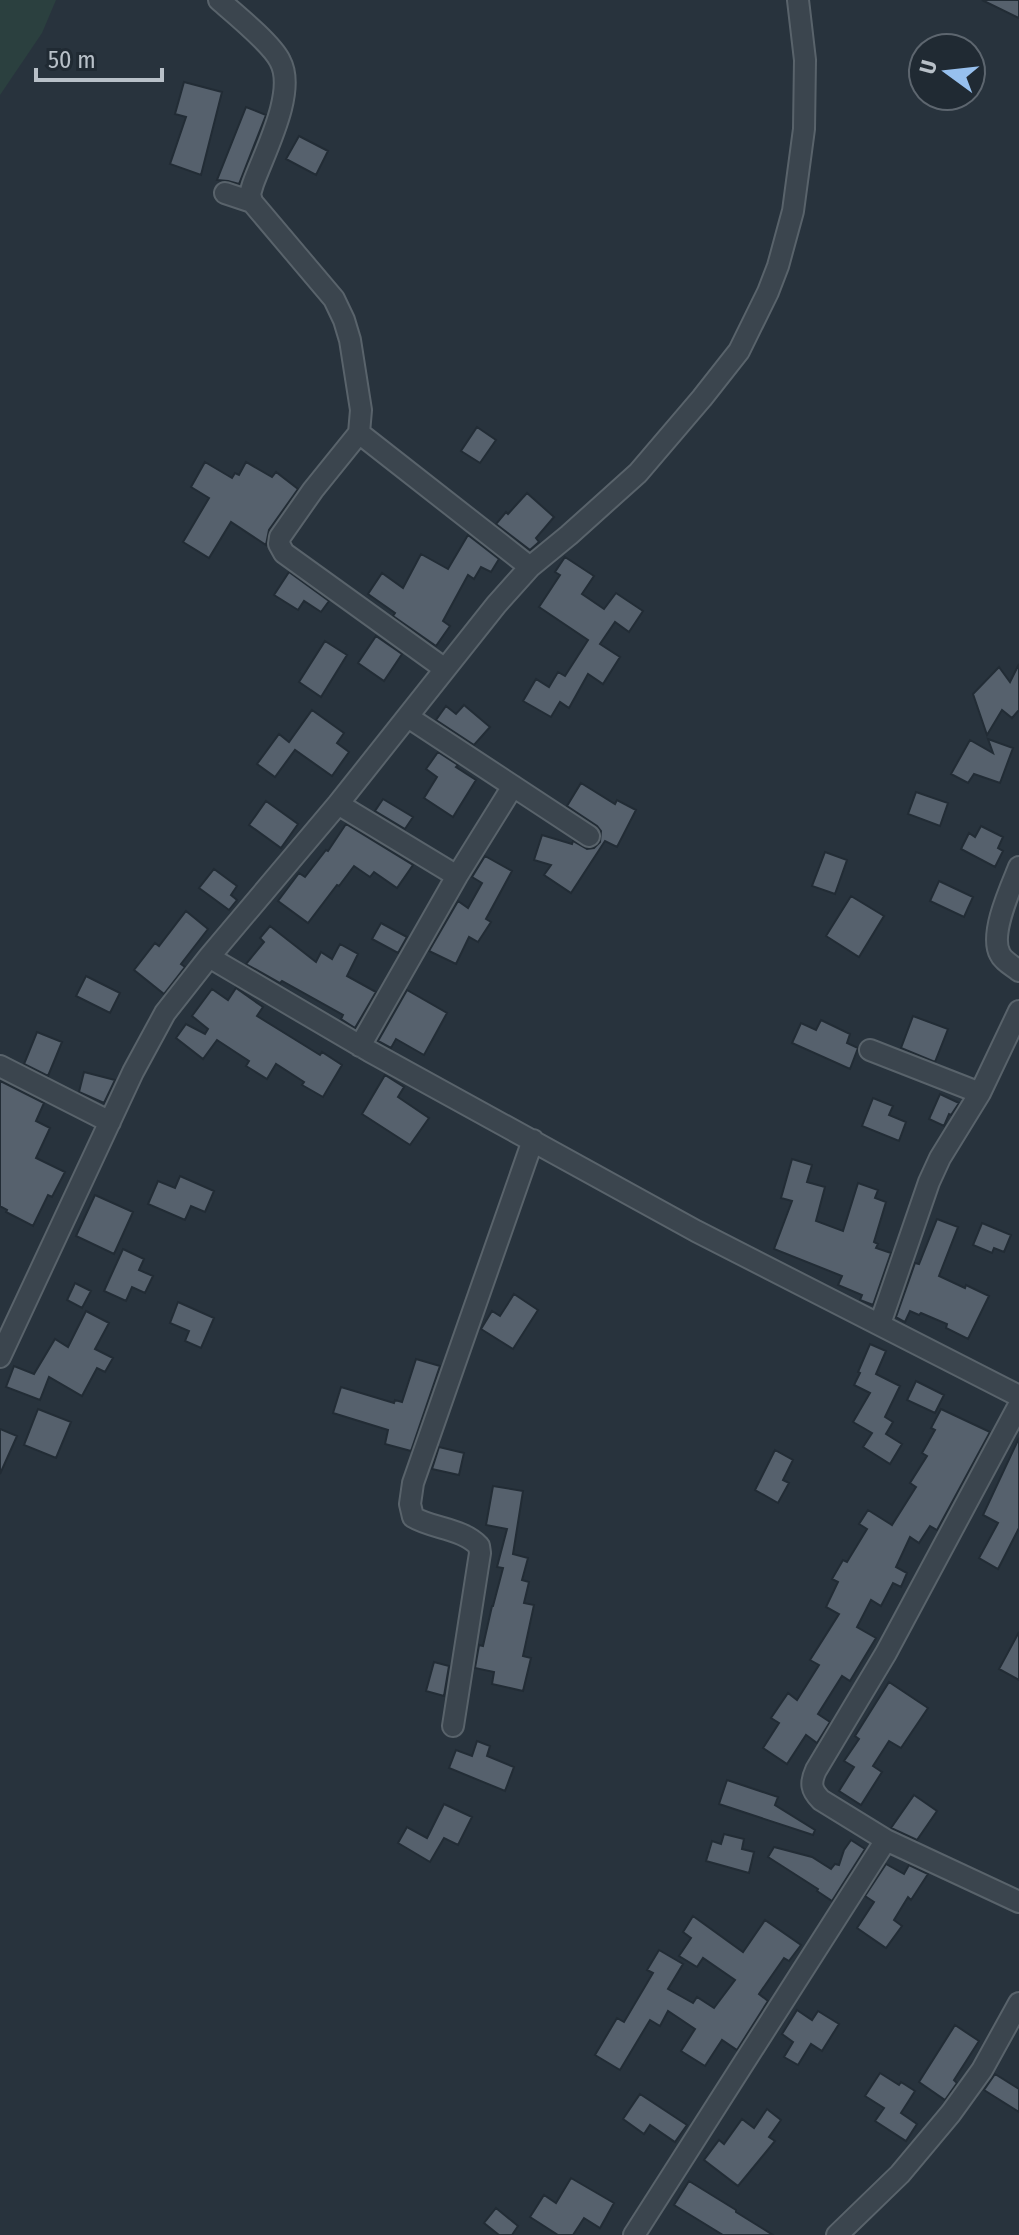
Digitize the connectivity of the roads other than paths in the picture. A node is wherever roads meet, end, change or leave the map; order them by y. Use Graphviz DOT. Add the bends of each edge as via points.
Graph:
graph roads {
  1 [pos="219,0"];
  2 [pos="798,0"];
  3 [pos="225,193"];
  4 [pos="255,207"];
  5 [pos="359,433"];
  6 [pos="530,567"];
  7 [pos="445,669"];
  8 [pos="408,717"];
  9 [pos="513,786"];
  10 [pos="338,804"];
  11 [pos="589,836"];
  12 [pos="1019,867"];
  13 [pos="457,876"];
  14 [pos="209,957"];
  15 [pos="1019,971"];
  16 [pos="1019,1011"];
  17 [pos="360,1046"];
  18 [pos="870,1050"];
  19 [pos="0,1066"];
  20 [pos="980,1093"];
  21 [pos="110,1122"];
  22 [pos="533,1140"];
  23 [pos="880,1324"];
  24 [pos="0,1357"];
  25 [pos="1019,1396"];
  26 [pos="1019,1405"];
  27 [pos="453,1726"];
  28 [pos="886,1840"];
  29 [pos="1019,1902"];
  30 [pos="1019,2003"];
  31 [pos="634,2235"];
  32 [pos="837,2235"];
  1 -- 4 [label="street" via="275,53 284,72 282,106 250,194"];
  2 -- 6 [label="street" via="805,60 804,129 793,211 755,321 739,351 638,473"];
  3 -- 4 [label="street"];
  4 -- 5 [label="street" via="321,282 344,320 361,410"];
  5 -- 6 [label="street"];
  5 -- 7 [label="street" via="294,516 280,537 281,549"];
  6 -- 7 [label="street"];
  7 -- 8 [label="street"];
  8 -- 9 [label="street"];
  8 -- 10 [label="street"];
  9 -- 11 [label="street"];
  9 -- 13 [label="street"];
  10 -- 13 [label="street"];
  10 -- 14 [label="street"];
  12 -- 15 [label="street" via="997,944 1001,956"];
  13 -- 17 [label="street"];
  14 -- 17 [label="street"];
  14 -- 21 [label="street" via="165,1013"];
  16 -- 20 [label="street"];
  17 -- 22 [label="street"];
  18 -- 20 [label="street"];
  19 -- 21 [label="street"];
  20 -- 23 [label="street" via="929,1182"];
  21 -- 24 [label="street"];
  22 -- 23 [label="street" via="696,1231"];
  22 -- 27 [label="street" via="410,1504 413,1517 479,1546"];
  23 -- 25 [label="street"];
  26 -- 28 [label="street" via="813,1777 814,1793 821,1800"];
  28 -- 29 [label="street"];
  28 -- 31 [label="street"];
  30 -- 32 [label="street" via="951,2113 900,2174"];
}
